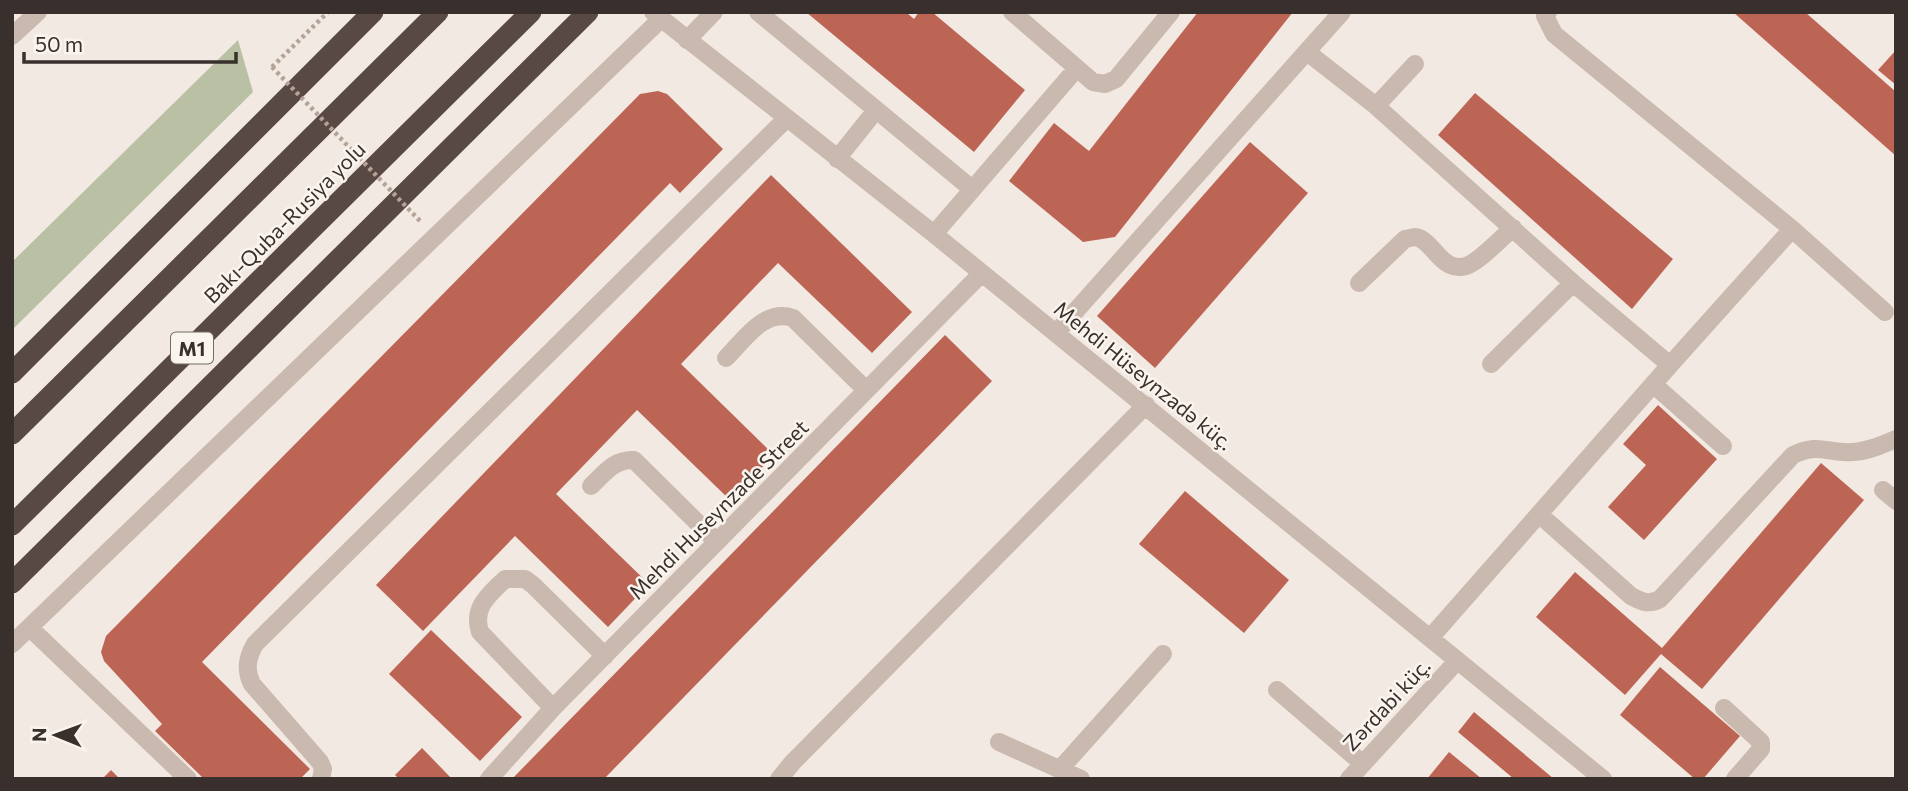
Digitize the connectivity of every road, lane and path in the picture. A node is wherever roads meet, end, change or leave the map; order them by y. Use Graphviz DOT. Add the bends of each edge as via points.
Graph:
graph roads {
  1 [pos="38,12"];
  2 [pos="328,12"];
  3 [pos="373,12"];
  4 [pos="438,12"];
  5 [pos="530,12"];
  6 [pos="588,12"];
  7 [pos="714,12"];
  8 [pos="758,12"];
  9 [pos="1013,12"];
  10 [pos="1171,12"];
  11 [pos="1342,12"];
  12 [pos="1548,12"];
  13 [pos="657,16"];
  14 [pos="12,36"];
  15 [pos="687,40"];
  16 [pos="1307,52"];
  17 [pos="1415,64"];
  18 [pos="1077,68"];
  19 [pos="1376,106"];
  20 [pos="876,110"];
  21 [pos="786,119"];
  22 [pos="326,123"];
  23 [pos="837,159"];
  24 [pos="372,170"];
  25 [pos="972,189"];
  26 [pos="421,222"];
  27 [pos="1513,228"];
  28 [pos="1792,229"];
  29 [pos="934,234"];
  30 [pos="982,273"];
  31 [pos="1359,283"];
  32 [pos="1573,283"];
  33 [pos="1885,312"];
  34 [pos="1056,333"];
  35 [pos="726,358"];
  36 [pos="1491,364"];
  37 [pos="1670,365"];
  38 [pos="12,373"];
  39 [pos="1653,384"];
  40 [pos="866,390"];
  41 [pos="1146,405"];
  42 [pos="12,434"];
  43 [pos="1896,439"];
  44 [pos="1724,446"];
  45 [pos="592,486"];
  46 [pos="1540,515"];
  47 [pos="12,526"];
  48 [pos="717,542"];
  49 [pos="12,583"];
  50 [pos="30,628"];
  51 [pos="1430,638"];
  52 [pos="12,644"];
  53 [pos="1163,654"];
  54 [pos="605,656"];
  55 [pos="1457,661"];
  56 [pos="1277,690"];
  57 [pos="553,708"];
  58 [pos="1724,708"];
  59 [pos="999,742"];
  60 [pos="1362,763"];
  61 [pos="1061,768"];
  62 [pos="188,779"];
  63 [pos="321,779"];
  64 [pos="489,779"];
  65 [pos="779,779"];
  66 [pos="1081,779"];
  67 [pos="1349,779"];
  68 [pos="1603,779"];
  69 [pos="1735,779"];
  1 -- 14 [label="street"];
  2 -- 22 [label="path, bridge" via="272,67"];
  3 -- 38 [label="highway"];
  4 -- 22 [label="highway, Bakı-Quba-Rusiya yolu"];
  5 -- 24 [label="highway, Bakı-Quba-Rusiya yolu / M1"];
  6 -- 49 [label="highway"];
  7 -- 15 [label="street"];
  8 -- 20 [label="street"];
  9 -- 18 [label="street"];
  10 -- 18 [label="street" via="1116,79 1105,84 1093,82"];
  11 -- 16 [label="street"];
  12 -- 28 [label="street" via="1545,16 1554,34"];
  13 -- 15 [label="street, Mehdi Hüseynzadə küç."];
  13 -- 50 [label="street"];
  15 -- 21 [label="street, Mehdi Hüseynzadə küç."];
  16 -- 19 [label="street"];
  16 -- 34 [label="street"];
  17 -- 19 [label="street"];
  18 -- 25 [label="street"];
  19 -- 27 [label="street"];
  20 -- 23 [label="street"];
  20 -- 25 [label="street"];
  21 -- 23 [label="street, Mehdi Hüseynzadə küç."];
  21 -- 63 [label="street" via="255,644 249,653 248,675 320,762"];
  22 -- 24 [label="path, bridge"];
  22 -- 42 [label="highway, Bakı-Quba-Rusiya yolu"];
  23 -- 29 [label="street, Mehdi Hüseynzadə küç."];
  24 -- 26 [label="path, bridge"];
  24 -- 47 [label="highway, Bakı-Quba-Rusiya yolu / M1"];
  25 -- 29 [label="street"];
  27 -- 31 [label="street" via="1468,266 1456,267 1441,260 1415,237 1405,239"];
  27 -- 32 [label="street"];
  28 -- 33 [label="street"];
  28 -- 37 [label="street"];
  29 -- 30 [label="street, Mehdi Hüseynzadə küç."];
  30 -- 34 [label="street, Mehdi Hüseynzadə küç."];
  30 -- 40 [label="street, Mehdi Huseynzadе Street"];
  32 -- 36 [label="street"];
  32 -- 37 [label="street"];
  34 -- 41 [label="street, Mehdi Hüseynzadə küç."];
  35 -- 40 [label="street" via="764,320 784,315 793,318"];
  37 -- 39 [label="street"];
  39 -- 44 [label="street"];
  39 -- 46 [label="street"];
  40 -- 48 [label="street, Mehdi Huseynzadе Street"];
  41 -- 51 [label="street, Mehdi Hüseynzadə küç."];
  41 -- 65 [label="street"];
  43 -- 46 [label="street" via="1855,452 1817,447 1793,455 1653,603 1631,596"];
  45 -- 48 [label="street" via="616,462 634,460"];
  46 -- 51 [label="street"];
  48 -- 54 [label="street, Mehdi Huseynzadе Street"];
  50 -- 52 [label="street"];
  50 -- 62 [label="street"];
  51 -- 55 [label="street, Mehdi Hüseynzadə küç."];
  53 -- 61 [label="street"];
  54 -- 57 [label="street, Mehdi Huseynzadе Street"];
  54 -- 57 [label="street" via="525,579 505,579 481,603 480,632"];
  55 -- 60 [label="street, Zərdabi küç."];
  55 -- 68 [label="street, Mehdi Hüseynzadə küç."];
  56 -- 60 [label="street"];
  57 -- 64 [label="street, Mehdi Huseynzadе Street"];
  58 -- 69 [label="street" via="1761,742 1761,749"];
  59 -- 61 [label="street"];
  60 -- 67 [label="street, Zərdabi küç."];
  61 -- 66 [label="street"];
}
